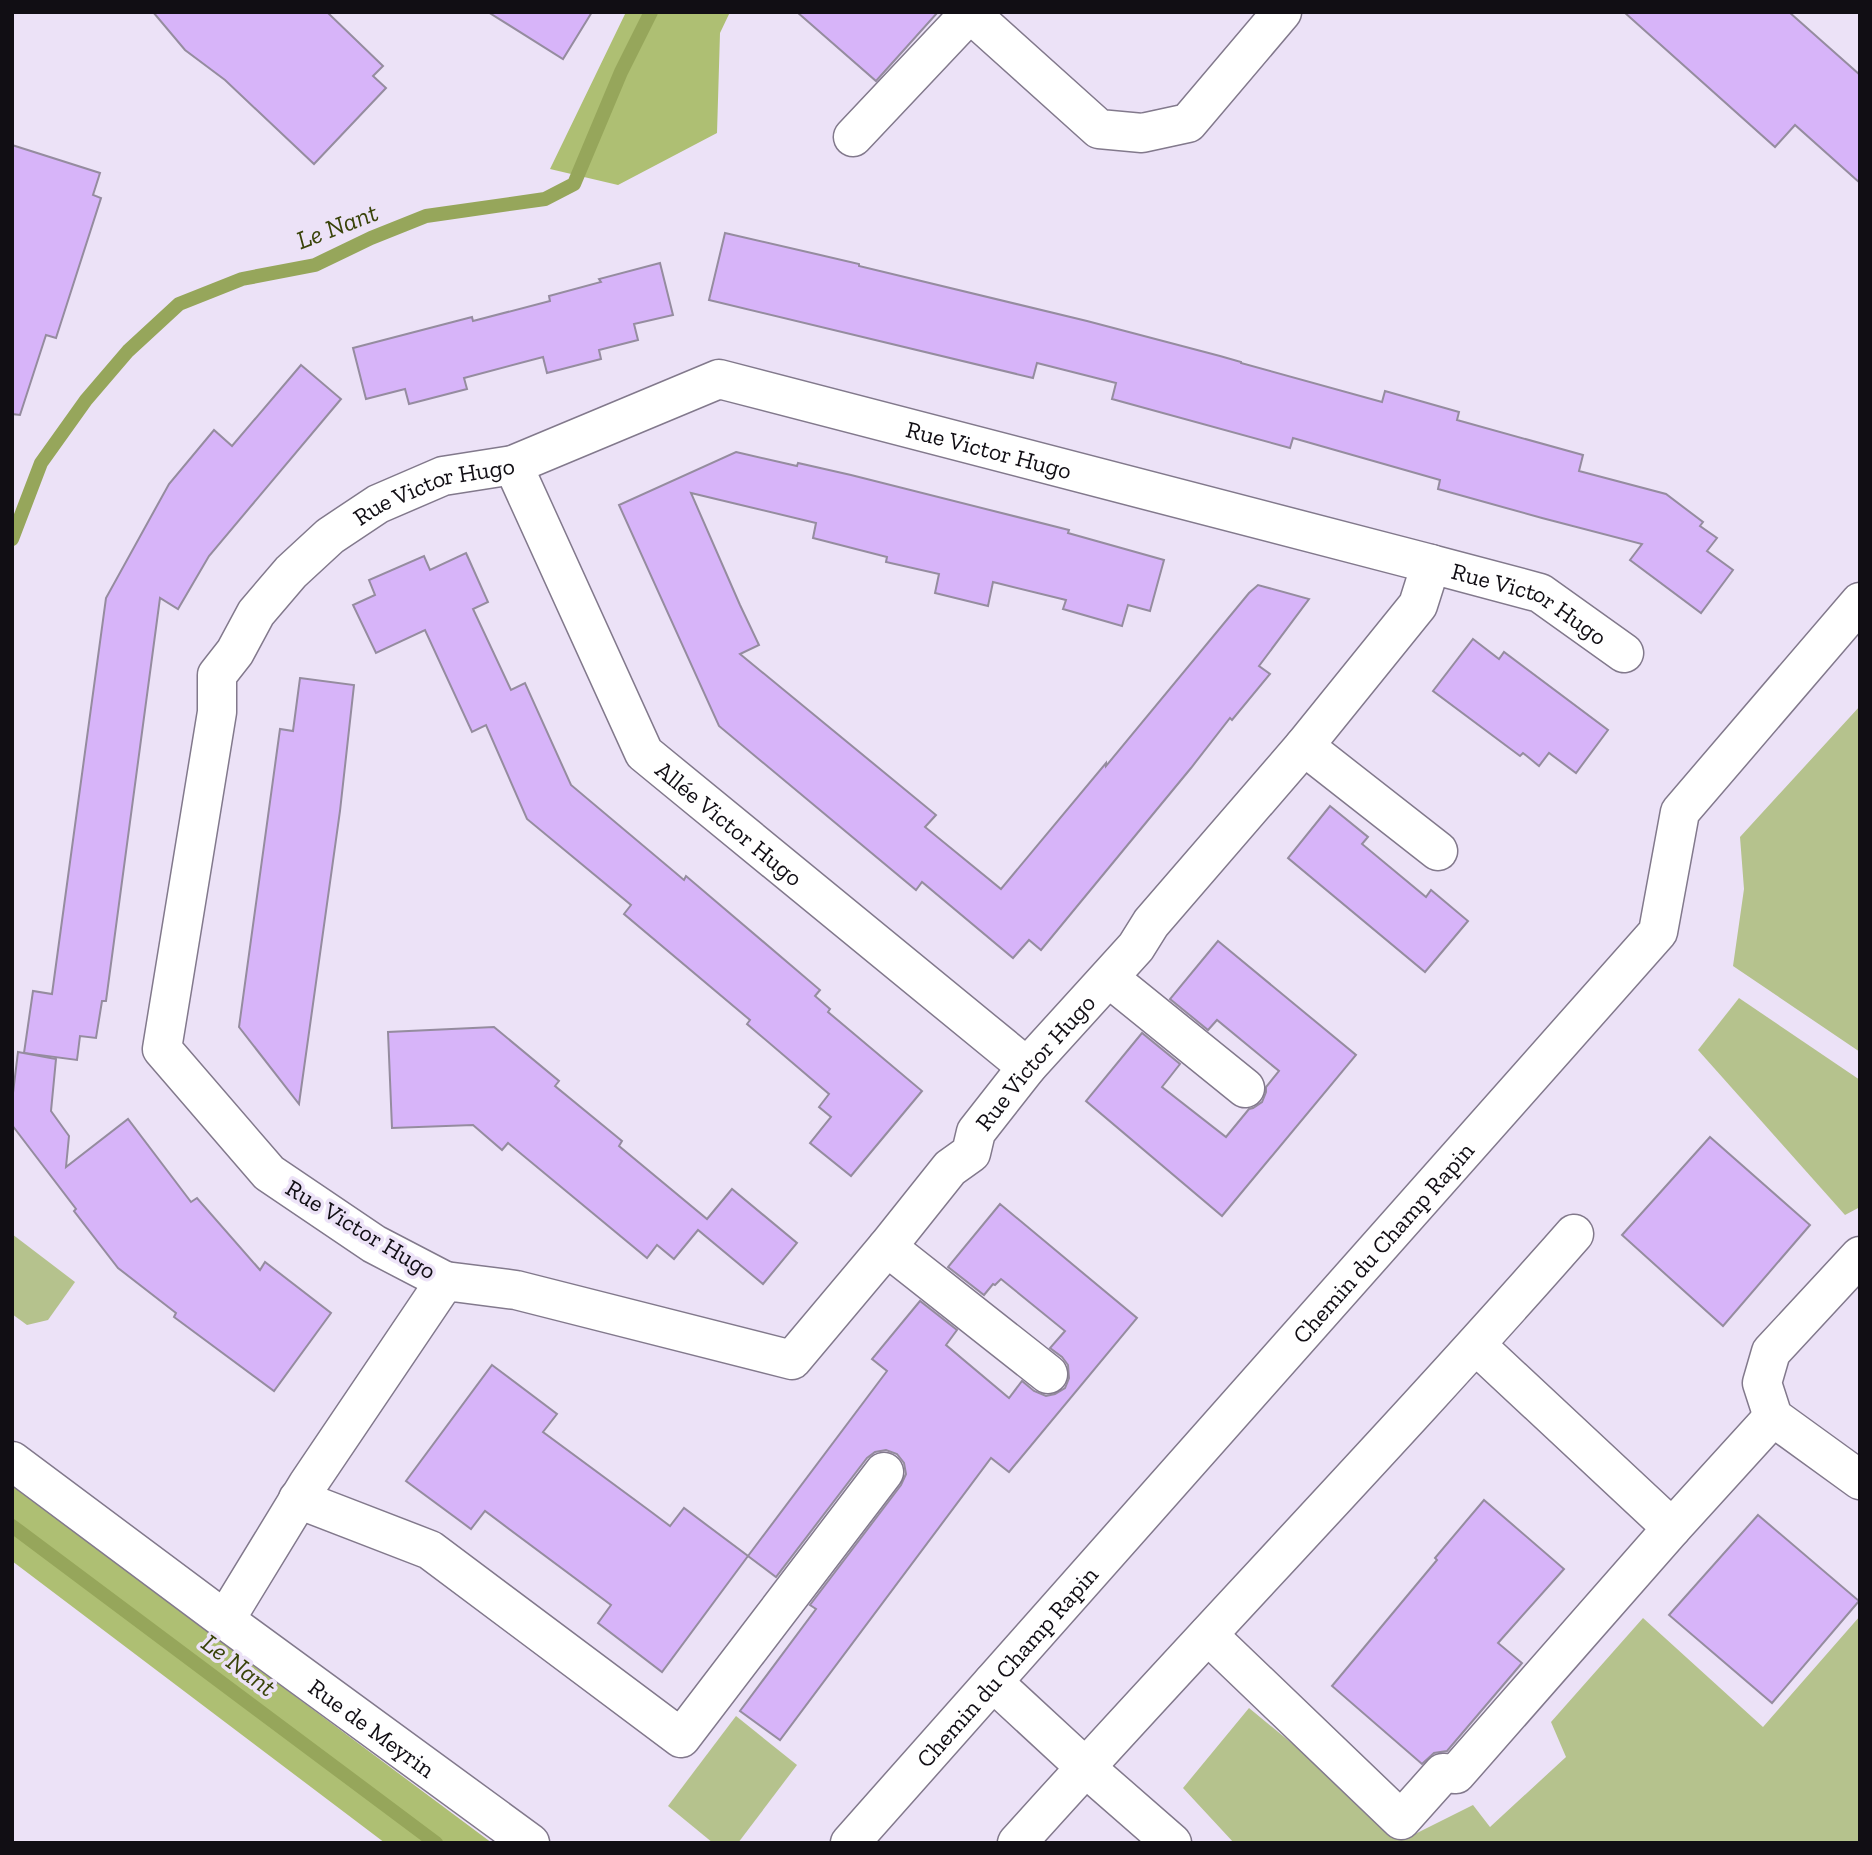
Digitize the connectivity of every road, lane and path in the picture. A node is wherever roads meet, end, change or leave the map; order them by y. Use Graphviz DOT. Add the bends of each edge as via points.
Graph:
graph roads {
  1 [pos="1282,12"];
  2 [pos="853,137"];
  3 [pos="513,465"];
  4 [pos="1431,564"];
  5 [pos="1857,609"];
  6 [pos="1624,653"];
  7 [pos="1304,746"];
  8 [pos="1438,851"];
  9 [pos="1110,978"];
  10 [pos="1027,1067"];
  11 [pos="1245,1088"];
  12 [pos="1574,1234"];
  13 [pos="887,1247"];
  14 [pos="1860,1256"];
  15 [pos="445,1281"];
  16 [pos="1476,1345"];
  17 [pos="1048,1374"];
  18 [pos="1773,1417"];
  19 [pos="12,1461"];
  20 [pos="884,1472"];
  21 [pos="1860,1480"];
  22 [pos="298,1499"];
  23 [pos="1672,1528"];
  24 [pos="225,1620"];
  25 [pos="1208,1635"];
  26 [pos="993,1682"];
  27 [pos="1085,1767"];
  28 [pos="530,1843"];
  29 [pos="850,1843"];
  30 [pos="1017,1843"];
  31 [pos="1172,1843"];
  1 -- 2 [label="street" via="1188,123 1142,133 1099,129 970,13"];
  3 -- 4 [label="street, Rue Victor Hugo" via="719,379"];
  3 -- 10 [label="street, Allée Victor Hugo" via="644,752"];
  3 -- 15 [label="street, Rue Victor Hugo" via="443,476 378,504 330,536 290,572 256,613 217,675 217,712 162,1049 269,1173 374,1244"];
  4 -- 6 [label="street, Rue Victor Hugo" via="1541,593"];
  4 -- 7 [label="street, Rue Victor Hugo" via="1418,605"];
  5 -- 26 [label="street, Chemin du Champ Rapin" via="1680,812 1658,932"];
  7 -- 8 [label="street"];
  7 -- 9 [label="street, Rue Victor Hugo" via="1151,923"];
  9 -- 10 [label="street, Rue Victor Hugo"];
  9 -- 11 [label="street, Rue Victor Hugo"];
  10 -- 13 [label="street, Rue Victor Hugo" via="976,1132 971,1153 950,1168"];
  12 -- 16 [label="street"];
  13 -- 15 [label="street, Rue Victor Hugo" via="792,1360 516,1290"];
  13 -- 17 [label="street"];
  14 -- 18 [label="street" via="1771,1352 1762,1383"];
  15 -- 22 [label="street, Rue Victor Hugo"];
  16 -- 23 [label="street"];
  16 -- 25 [label="street"];
  18 -- 21 [label="street"];
  18 -- 23 [label="street"];
  19 -- 24 [label="street, Rue de Meyrin"];
  20 -- 22 [label="street" via="681,1738 430,1550"];
  22 -- 24 [label="street, Rue Victor Hugo"];
  23 -- 25 [label="street" via="1456,1774 1443,1773 1401,1820"];
  24 -- 28 [label="street, Rue de Meyrin"];
  25 -- 27 [label="street"];
  26 -- 27 [label="street"];
  26 -- 29 [label="street, Chemin du Champ Rapin"];
  27 -- 30 [label="street"];
  27 -- 31 [label="street"];
}
